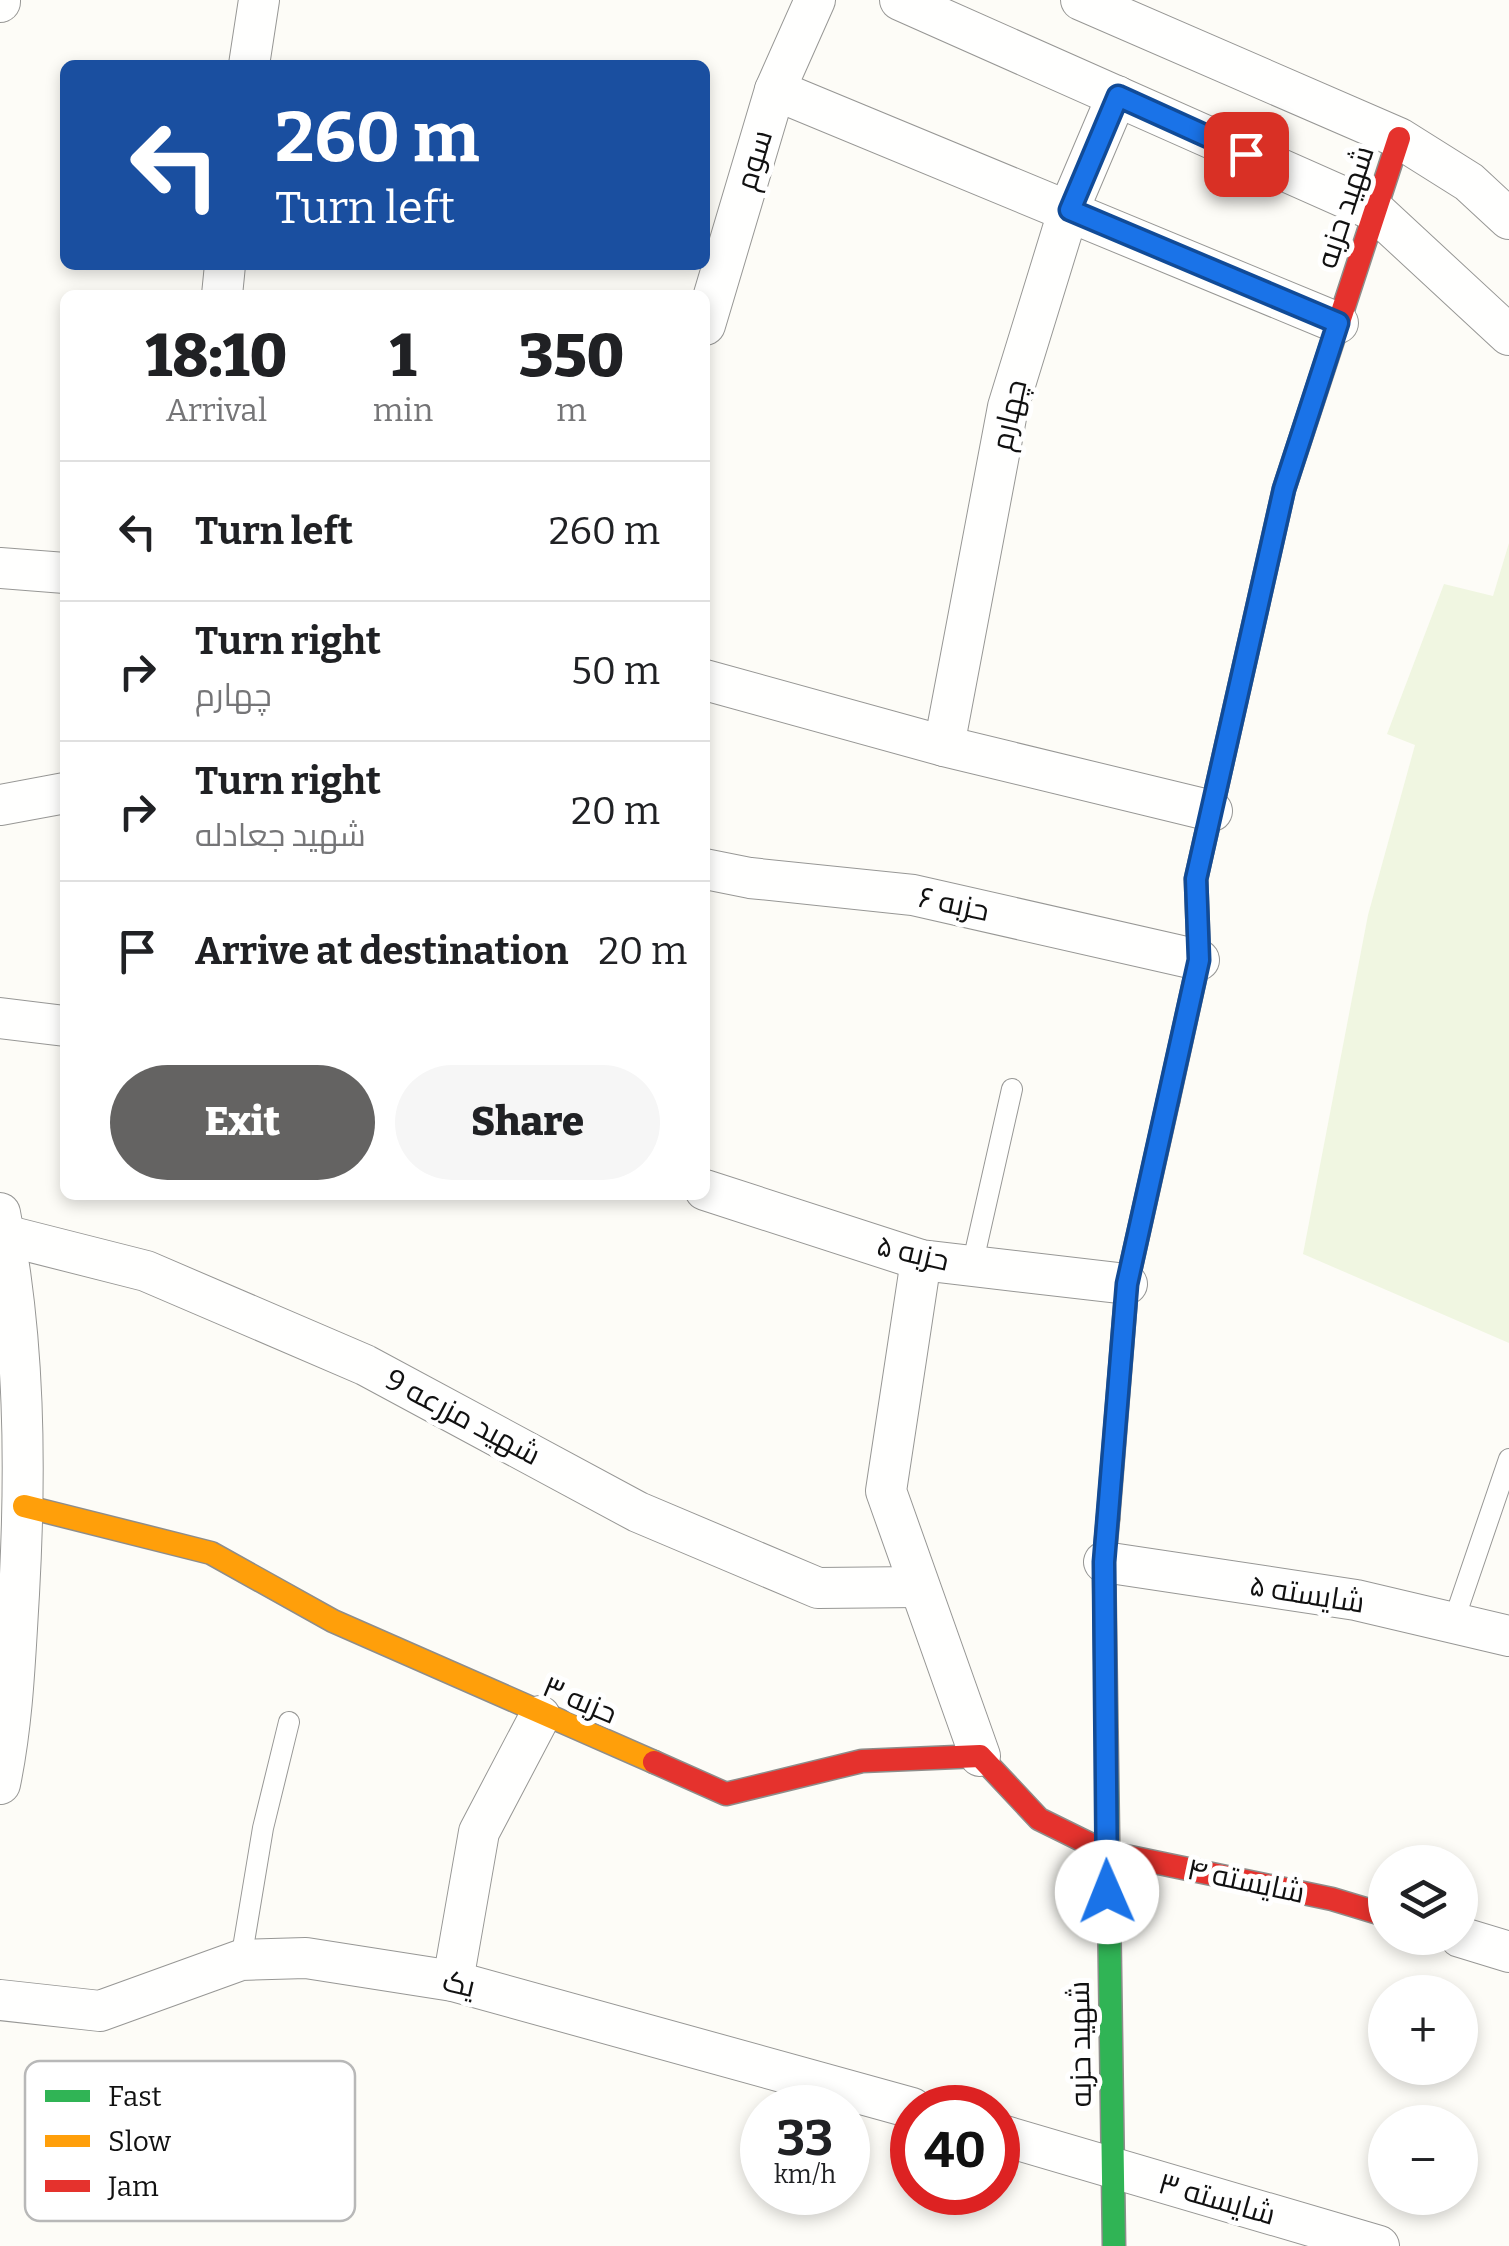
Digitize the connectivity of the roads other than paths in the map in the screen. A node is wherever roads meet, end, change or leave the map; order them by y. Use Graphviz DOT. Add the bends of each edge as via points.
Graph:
graph roads {
  1 [pos="259,0"];
  2 [pos="816,0"];
  3 [pos="900,0"];
  4 [pos="1081,0"];
  5 [pos="250,60"];
  6 [pos="775,90"];
  7 [pos="1118,96"];
  8 [pos="1400,138"];
  9 [pos="1070,210"];
  10 [pos="1375,211"];
  11 [pos="1509,219"];
  12 [pos="710,308"];
  13 [pos="1338,323"];
  14 [pos="1509,335"];
  15 [pos="0,568"];
  16 [pos="60,573"];
  17 [pos="710,681"];
  18 [pos="944,746"];
  19 [pos="60,794"];
  20 [pos="0,805"];
  21 [pos="1212,811"];
  22 [pos="710,870"];
  23 [pos="1199,960"];
  24 [pos="0,1018"];
  25 [pos="60,1025"];
  26 [pos="1012,1089"];
  27 [pos="710,1192"];
  28 [pos="2,1224"];
  29 [pos="921,1260"];
  30 [pos="972,1266"];
  31 [pos="1127,1284"];
  32 [pos="9,1328"];
  33 [pos="1509,1459"];
  34 [pos="24,1506"];
  35 [pos="1104,1562"];
  36 [pos="919,1586"];
  37 [pos="1453,1623"];
  38 [pos="1509,1636"];
  39 [pos="540,1716"];
  40 [pos="289,1722"];
  41 [pos="6,1724"];
  42 [pos="980,1756"];
  43 [pos="0,1784"];
  44 [pos="1106,1852"];
  45 [pos="1368,1910"];
  46 [pos="1478,1943"];
  47 [pos="1509,1952"];
  48 [pos="242,1960"];
  49 [pos="453,1981"];
  50 [pos="0,2000"];
  51 [pos="890,2102"];
  52 [pos="1020,2141"];
  53 [pos="1112,2169"];
  54 [pos="1114,2246"];
  55 [pos="1379,2246"];
  1 -- 5 [label="street"];
  2 -- 6 [label="street, سوم"];
  3 -- 7 [label="street"];
  4 -- 8 [label="street"];
  6 -- 9 [label="street"];
  6 -- 12 [label="street, سوم"];
  7 -- 9 [label="street, چهارم"];
  7 -- 10 [label="street"];
  8 -- 10 [label="street, شهید حزبه"];
  8 -- 11 [label="street" via="1469,182"];
  9 -- 13 [label="street"];
  9 -- 18 [label="street, چهارم" via="1008,407"];
  10 -- 13 [label="street, شهید حزبه"];
  10 -- 14 [label="street"];
  13 -- 21 [label="street, شهید حزبه" via="1284,489"];
  15 -- 16 [label="street"];
  17 -- 18 [label="street"];
  18 -- 21 [label="street"];
  19 -- 20 [label="street"];
  21 -- 23 [label="street, شهید حزبه" via="1196,879"];
  22 -- 23 [label="street, حزبه ۶" via="913,894"];
  23 -- 31 [label="street, شهید حزبه"];
  24 -- 25 [label="street"];
  26 -- 30 [label="lane"];
  27 -- 29 [label="street, حزبه ۵"];
  28 -- 32 [label="street"];
  28 -- 36 [label="street, شهید مزرعه 9" via="146,1271 347,1357 638,1512 818,1588"];
  29 -- 30 [label="street, حزبه ۵"];
  29 -- 36 [label="street" via="886,1491"];
  30 -- 31 [label="street, حزبه ۵"];
  31 -- 35 [label="street, شهید حزبه"];
  32 -- 34 [label="street"];
  33 -- 37 [label="lane"];
  34 -- 39 [label="street, حزبه ۳" via="212,1553 333,1621"];
  34 -- 41 [label="street"];
  35 -- 37 [label="street, شایسته ۵" via="1356,1600"];
  35 -- 44 [label="street, شهید حزبه"];
  36 -- 42 [label="street"];
  37 -- 38 [label="street, شایسته ۵"];
  39 -- 42 [label="street, حزبه ۳" via="726,1794 862,1761"];
  39 -- 49 [label="street" via="479,1832"];
  40 -- 48 [label="lane"];
  41 -- 43 [label="street"];
  42 -- 44 [label="street" via="1039,1819"];
  44 -- 45 [label="street, شایسته ۴"];
  44 -- 53 [label="street, شهید حزبه"];
  46 -- 47 [label="street"];
  48 -- 49 [label="street, یک" via="306,1958"];
  48 -- 50 [label="street, یک" via="100,2011"];
  49 -- 51 [label="street, یک"];
  52 -- 53 [label="street"];
  53 -- 54 [label="street, شهید حزبه"];
  53 -- 55 [label="street, شایسته ۳"];
}
